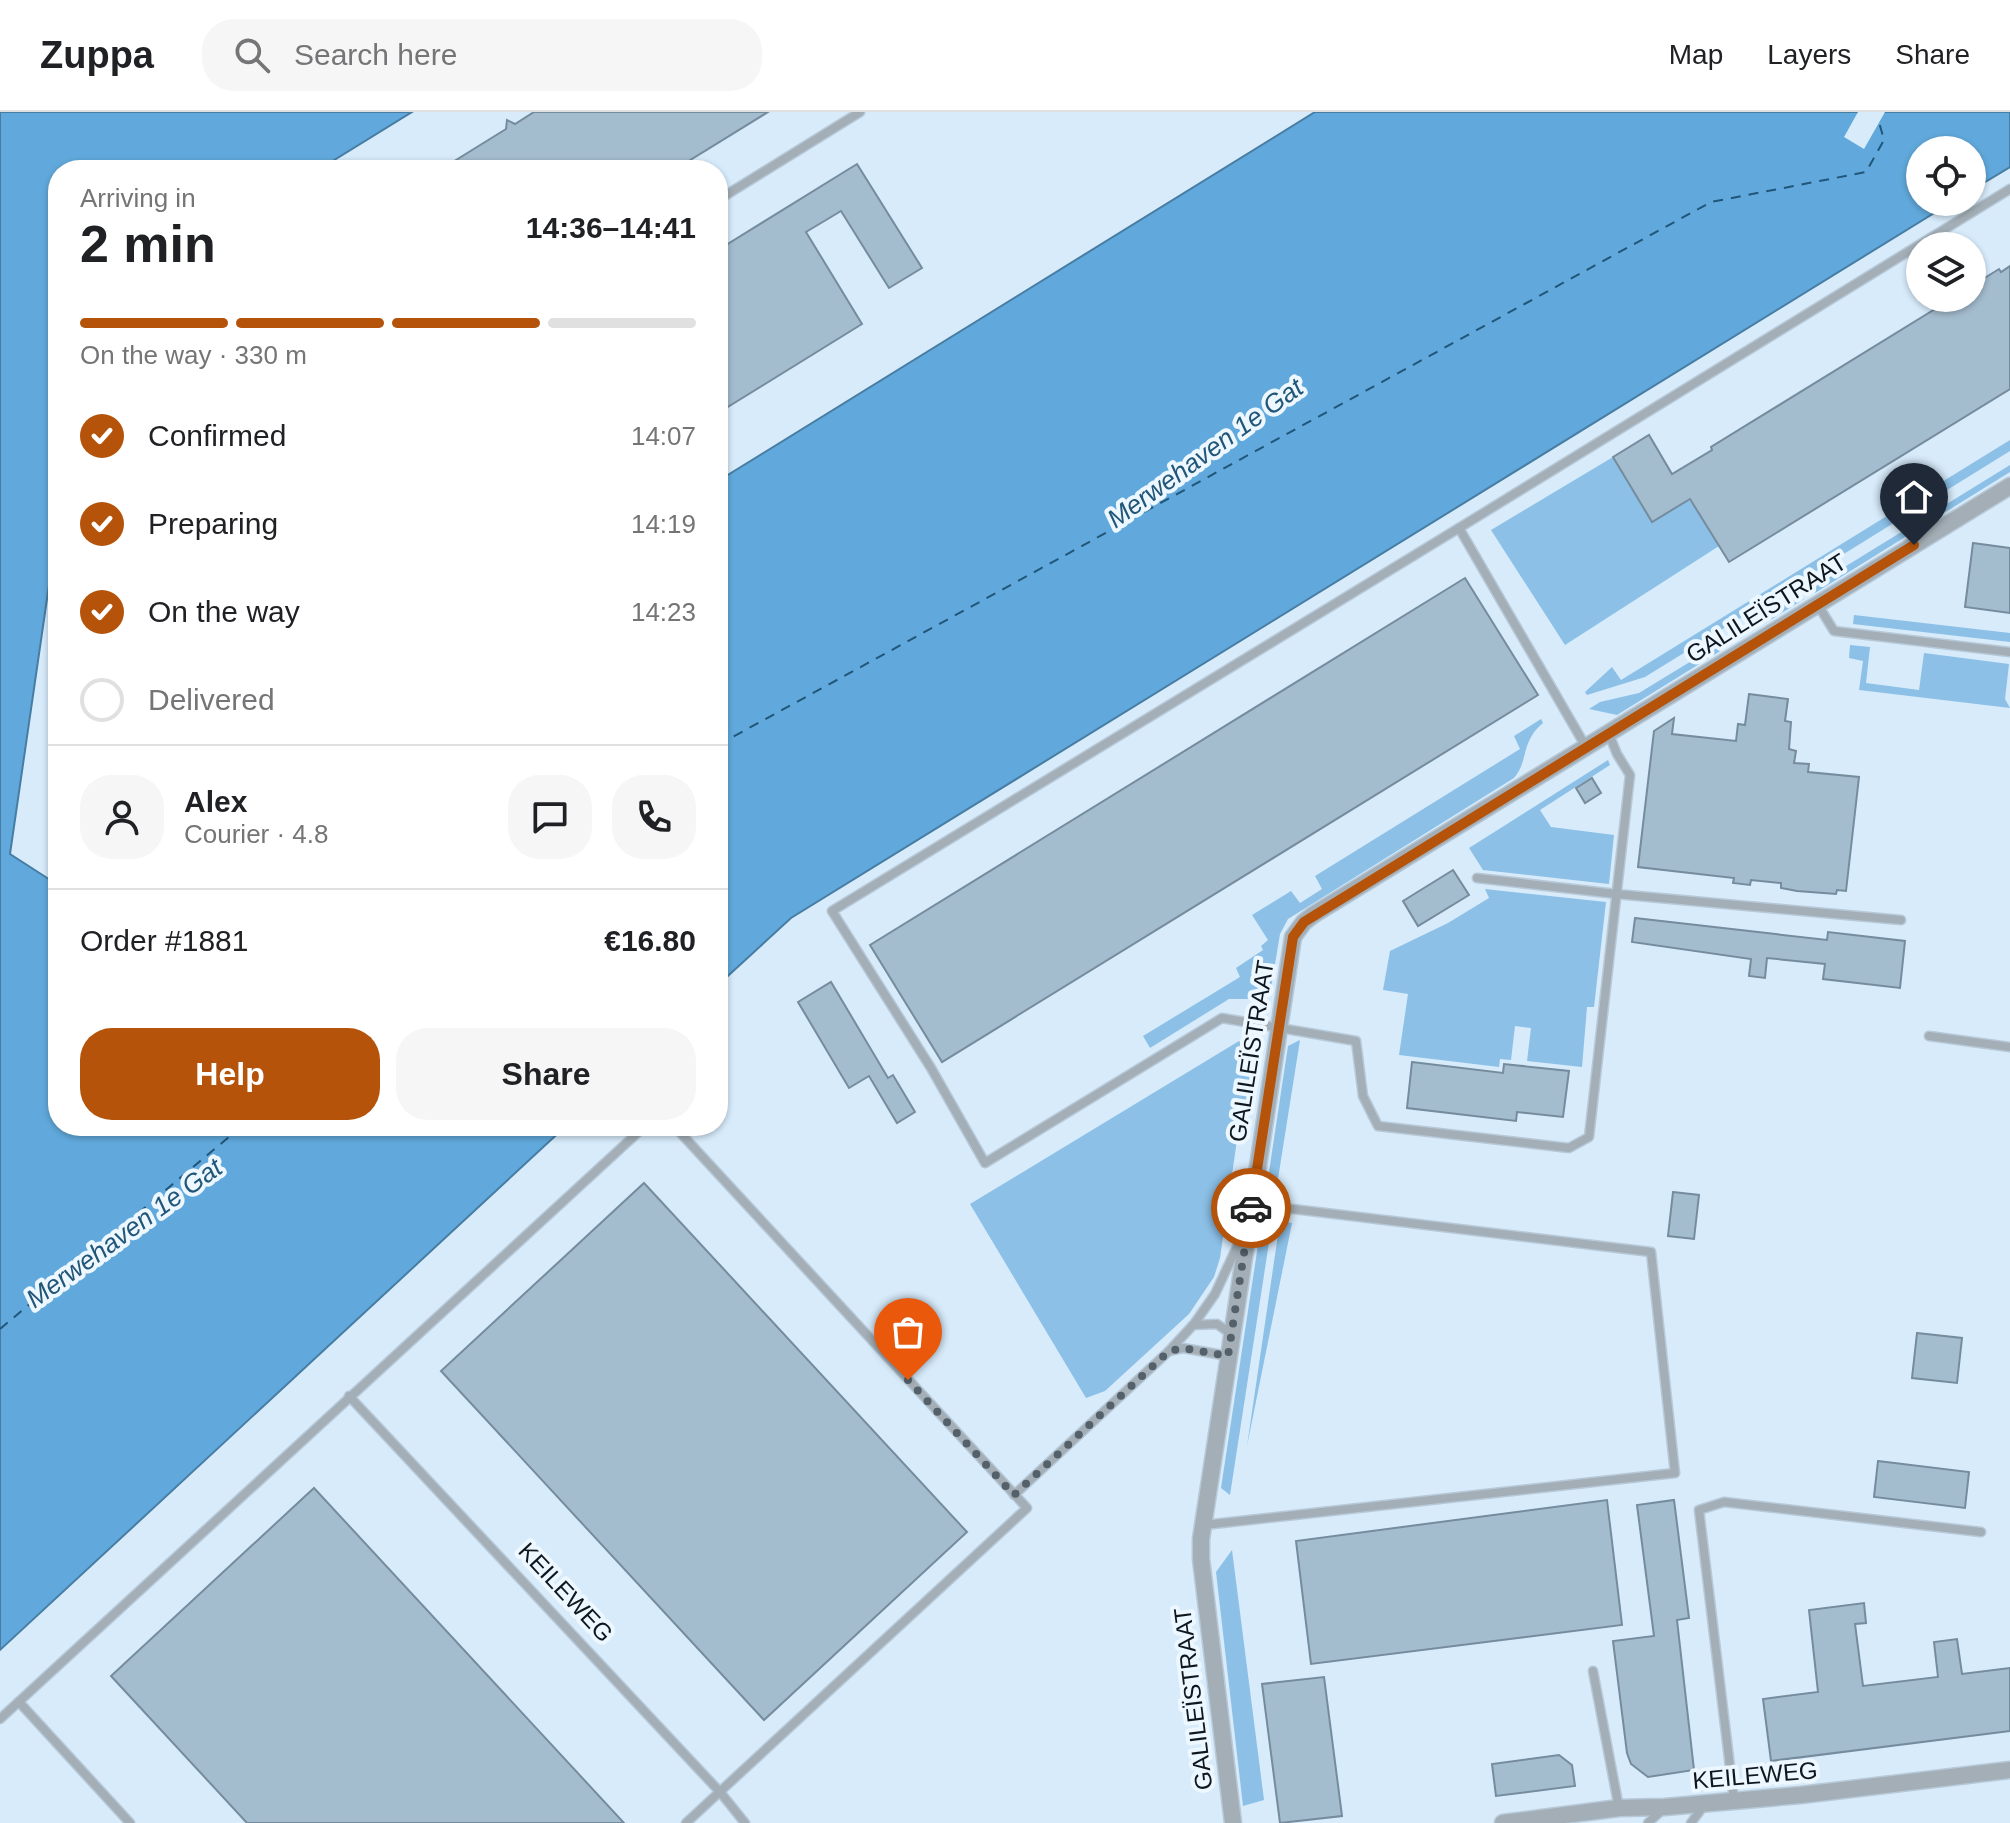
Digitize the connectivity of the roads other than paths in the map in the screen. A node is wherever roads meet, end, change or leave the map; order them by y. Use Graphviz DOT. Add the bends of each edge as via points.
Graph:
graph roads {
  1 [pos="860,112"];
  2 [pos="2010,189"];
  3 [pos="728,194"];
  4 [pos="2010,486"];
  5 [pos="1459,528"];
  6 [pos="1818,605"];
  7 [pos="2010,652"];
  8 [pos="1609,734"];
  9 [pos="1586,747"];
  10 [pos="1477,878"];
  11 [pos="1616,894"];
  12 [pos="1901,920"];
  13 [pos="1279,1027"];
  14 [pos="1929,1036"];
  15 [pos="2010,1047"];
  16 [pos="634,1136"];
  17 [pos="683,1136"];
  18 [pos="1252,1204"];
  19 [pos="1248,1225"];
  20 [pos="1193,1325"];
  21 [pos="1232,1334"];
  22 [pos="1169,1351"];
  23 [pos="1228,1356"];
  24 [pos="349,1396"];
  25 [pos="1014,1495"];
  26 [pos="1203,1525"];
  27 [pos="1981,1532"];
  28 [pos="1593,1671"];
  29 [pos="19,1702"];
  30 [pos="0,1719"];
  31 [pos="2010,1770"];
  32 [pos="720,1792"];
  33 [pos="1734,1801"];
  34 [pos="1705,1804"];
  35 [pos="1665,1807"];
  36 [pos="1619,1808"];
  37 [pos="130,1823"];
  38 [pos="686,1823"];
  39 [pos="745,1823"];
  40 [pos="1233,1823"];
  41 [pos="1503,1823"];
  42 [pos="1648,1823"];
  43 [pos="1691,1823"];
  1 -- 3 [label="lane"];
  2 -- 5 [label="lane"];
  4 -- 6 [label="street, GALILEÏSTRAAT"];
  5 -- 9 [label="lane"];
  5 -- 13 [label="lane" via="832,911 985,1163 1222,1018"];
  6 -- 7 [label="lane" via="1834,631"];
  6 -- 8 [label="street, GALILEÏSTRAAT"];
  8 -- 9 [label="street, GALILEÏSTRAAT"];
  8 -- 11 [label="lane" via="1630,775"];
  9 -- 13 [label="street, GALILEÏSTRAAT" via="1304,922 1293,937"];
  10 -- 11 [label="lane"];
  11 -- 12 [label="lane"];
  11 -- 13 [label="lane" via="1589,1137 1569,1148 1378,1126 1363,1096 1356,1041"];
  13 -- 18 [label="street, GALILEÏSTRAAT"];
  14 -- 15 [label="lane"];
  16 -- 24 [label="lane"];
  17 -- 25 [label="lane"];
  18 -- 19 [label="street, GALILEÏSTRAAT"];
  18 -- 26 [label="lane" via="1651,1252 1675,1473"];
  19 -- 20 [label="lane" via="1215,1294"];
  19 -- 21 [label="street, GALILEÏSTRAAT"];
  20 -- 21 [label="lane" via="1217,1324"];
  20 -- 22 [label="lane"];
  21 -- 23 [label="street, GALILEÏSTRAAT"];
  22 -- 23 [label="lane" via="1183,1348"];
  22 -- 25 [label="lane"];
  23 -- 26 [label="street, GALILEÏSTRAAT"];
  24 -- 29 [label="lane"];
  24 -- 32 [label="lane, KEILEWEG"];
  25 -- 32 [label="lane" via="1027,1508"];
  26 -- 40 [label="street, GALILEÏSTRAAT" via="1201,1559"];
  27 -- 33 [label="lane" via="1724,1502 1699,1510"];
  28 -- 36 [label="lane"];
  29 -- 30 [label="lane"];
  29 -- 37 [label="lane"];
  31 -- 33 [label="street, KEILEWEG"];
  32 -- 38 [label="lane"];
  32 -- 39 [label="lane, KEILEWEG"];
  33 -- 34 [label="street, KEILEWEG"];
  34 -- 35 [label="street, KEILEWEG"];
  34 -- 43 [label="lane"];
  35 -- 36 [label="street, KEILEWEG"];
  35 -- 42 [label="lane"];
  36 -- 41 [label="street, KEILEWEG"];
}
